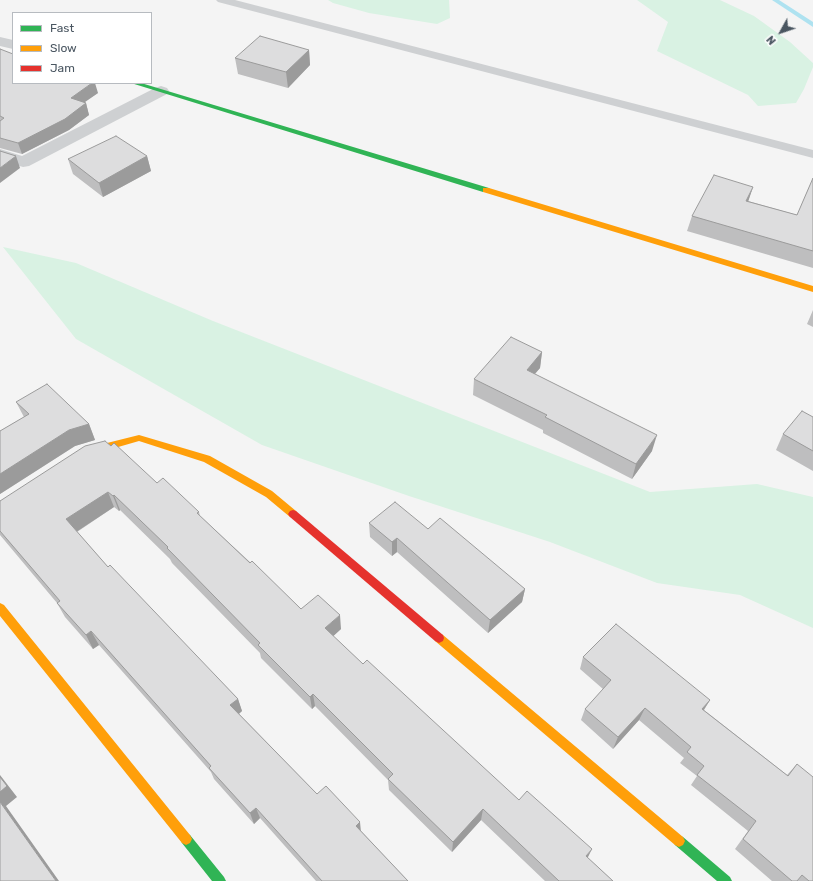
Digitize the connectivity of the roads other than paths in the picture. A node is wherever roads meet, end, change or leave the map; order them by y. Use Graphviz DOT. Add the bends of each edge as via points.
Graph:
graph roads {
  1 [pos="222,0"];
  2 [pos="0,41"];
  3 [pos="12,45"];
  4 [pos="137,84"];
  5 [pos="161,92"];
  6 [pos="0,154"];
  7 [pos="813,154"];
  8 [pos="813,289"];
  9 [pos="78,458"];
  10 [pos="0,608"];
  11 [pos="220,881"];
  12 [pos="726,881"];
  1 -- 7 [label="lane"];
  2 -- 3 [label="street"];
  4 -- 5 [label="street"];
  5 -- 6 [label="street" via="23,162"];
  5 -- 8 [label="street"];
  9 -- 12 [label="street" via="84,453 139,438 207,459 269,494"];
  10 -- 11 [label="street"];
}
